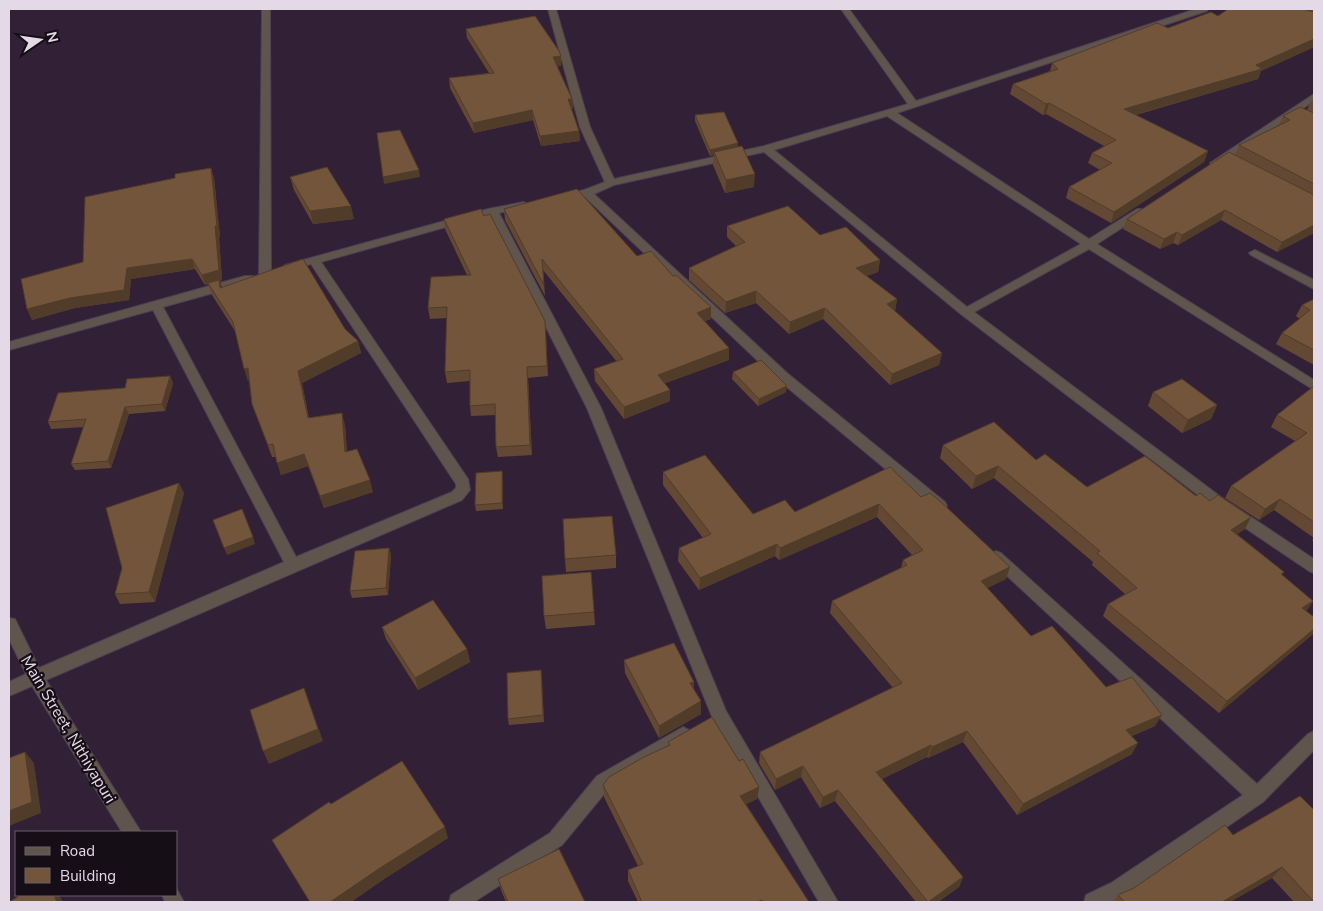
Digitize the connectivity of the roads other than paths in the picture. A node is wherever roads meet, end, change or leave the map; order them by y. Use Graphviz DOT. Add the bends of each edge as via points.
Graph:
graph roads {
  1 [pos="266,9"];
  2 [pos="552,9"];
  3 [pos="845,9"];
  4 [pos="1204,9"];
  5 [pos="1314,97"];
  6 [pos="914,104"];
  7 [pos="1294,110"];
  8 [pos="888,112"];
  9 [pos="1307,117"];
  10 [pos="766,149"];
  11 [pos="1210,166"];
  12 [pos="611,183"];
  13 [pos="587,193"];
  14 [pos="558,199"];
  15 [pos="540,202"];
  16 [pos="1153,202"];
  17 [pos="492,211"];
  18 [pos="1089,244"];
  19 [pos="1255,253"];
  20 [pos="314,260"];
  21 [pos="273,272"];
  22 [pos="1314,285"];
  23 [pos="156,305"];
  24 [pos="966,312"];
  25 [pos="9,346"];
  26 [pos="1314,386"];
  27 [pos="951,516"];
  28 [pos="987,549"];
  29 [pos="293,565"];
  30 [pos="1314,567"];
  31 [pos="9,624"];
  32 [pos="36,678"];
  33 [pos="9,688"];
  34 [pos="719,714"];
  35 [pos="1314,739"];
  36 [pos="1257,796"];
  37 [pos="131,831"];
  38 [pos="458,902"];
  39 [pos="829,902"];
  40 [pos="1093,902"];
  1 -- 21 [label="street"];
  2 -- 12 [label="street" via="585,127"];
  3 -- 6 [label="street"];
  4 -- 6 [label="street"];
  5 -- 7 [label="street"];
  6 -- 8 [label="street"];
  7 -- 9 [label="street"];
  7 -- 11 [label="street"];
  8 -- 10 [label="street"];
  8 -- 18 [label="street"];
  10 -- 12 [label="street"];
  10 -- 24 [label="street"];
  12 -- 13 [label="street"];
  13 -- 14 [label="street"];
  13 -- 27 [label="street" via="782,376"];
  15 -- 17 [label="street"];
  16 -- 18 [label="street"];
  17 -- 20 [label="street"];
  17 -- 34 [label="street" via="594,408"];
  18 -- 24 [label="street"];
  18 -- 26 [label="street"];
  19 -- 22 [label="street"];
  20 -- 21 [label="street"];
  20 -- 29 [label="street" via="463,482 463,490 458,496"];
  21 -- 23 [label="street"];
  23 -- 25 [label="street"];
  23 -- 29 [label="street"];
  24 -- 30 [label="street" via="1216,501"];
  28 -- 36 [label="street"];
  29 -- 32 [label="street"];
  31 -- 32 [label="street, Main Street, Nithiyapuri"];
  32 -- 33 [label="street"];
  32 -- 37 [label="street, Main Street, Nithiyapuri"];
  34 -- 38 [label="street" via="603,782 556,839"];
  34 -- 39 [label="street"];
  35 -- 36 [label="street"];
  36 -- 40 [label="street" via="1118,890"];
}
